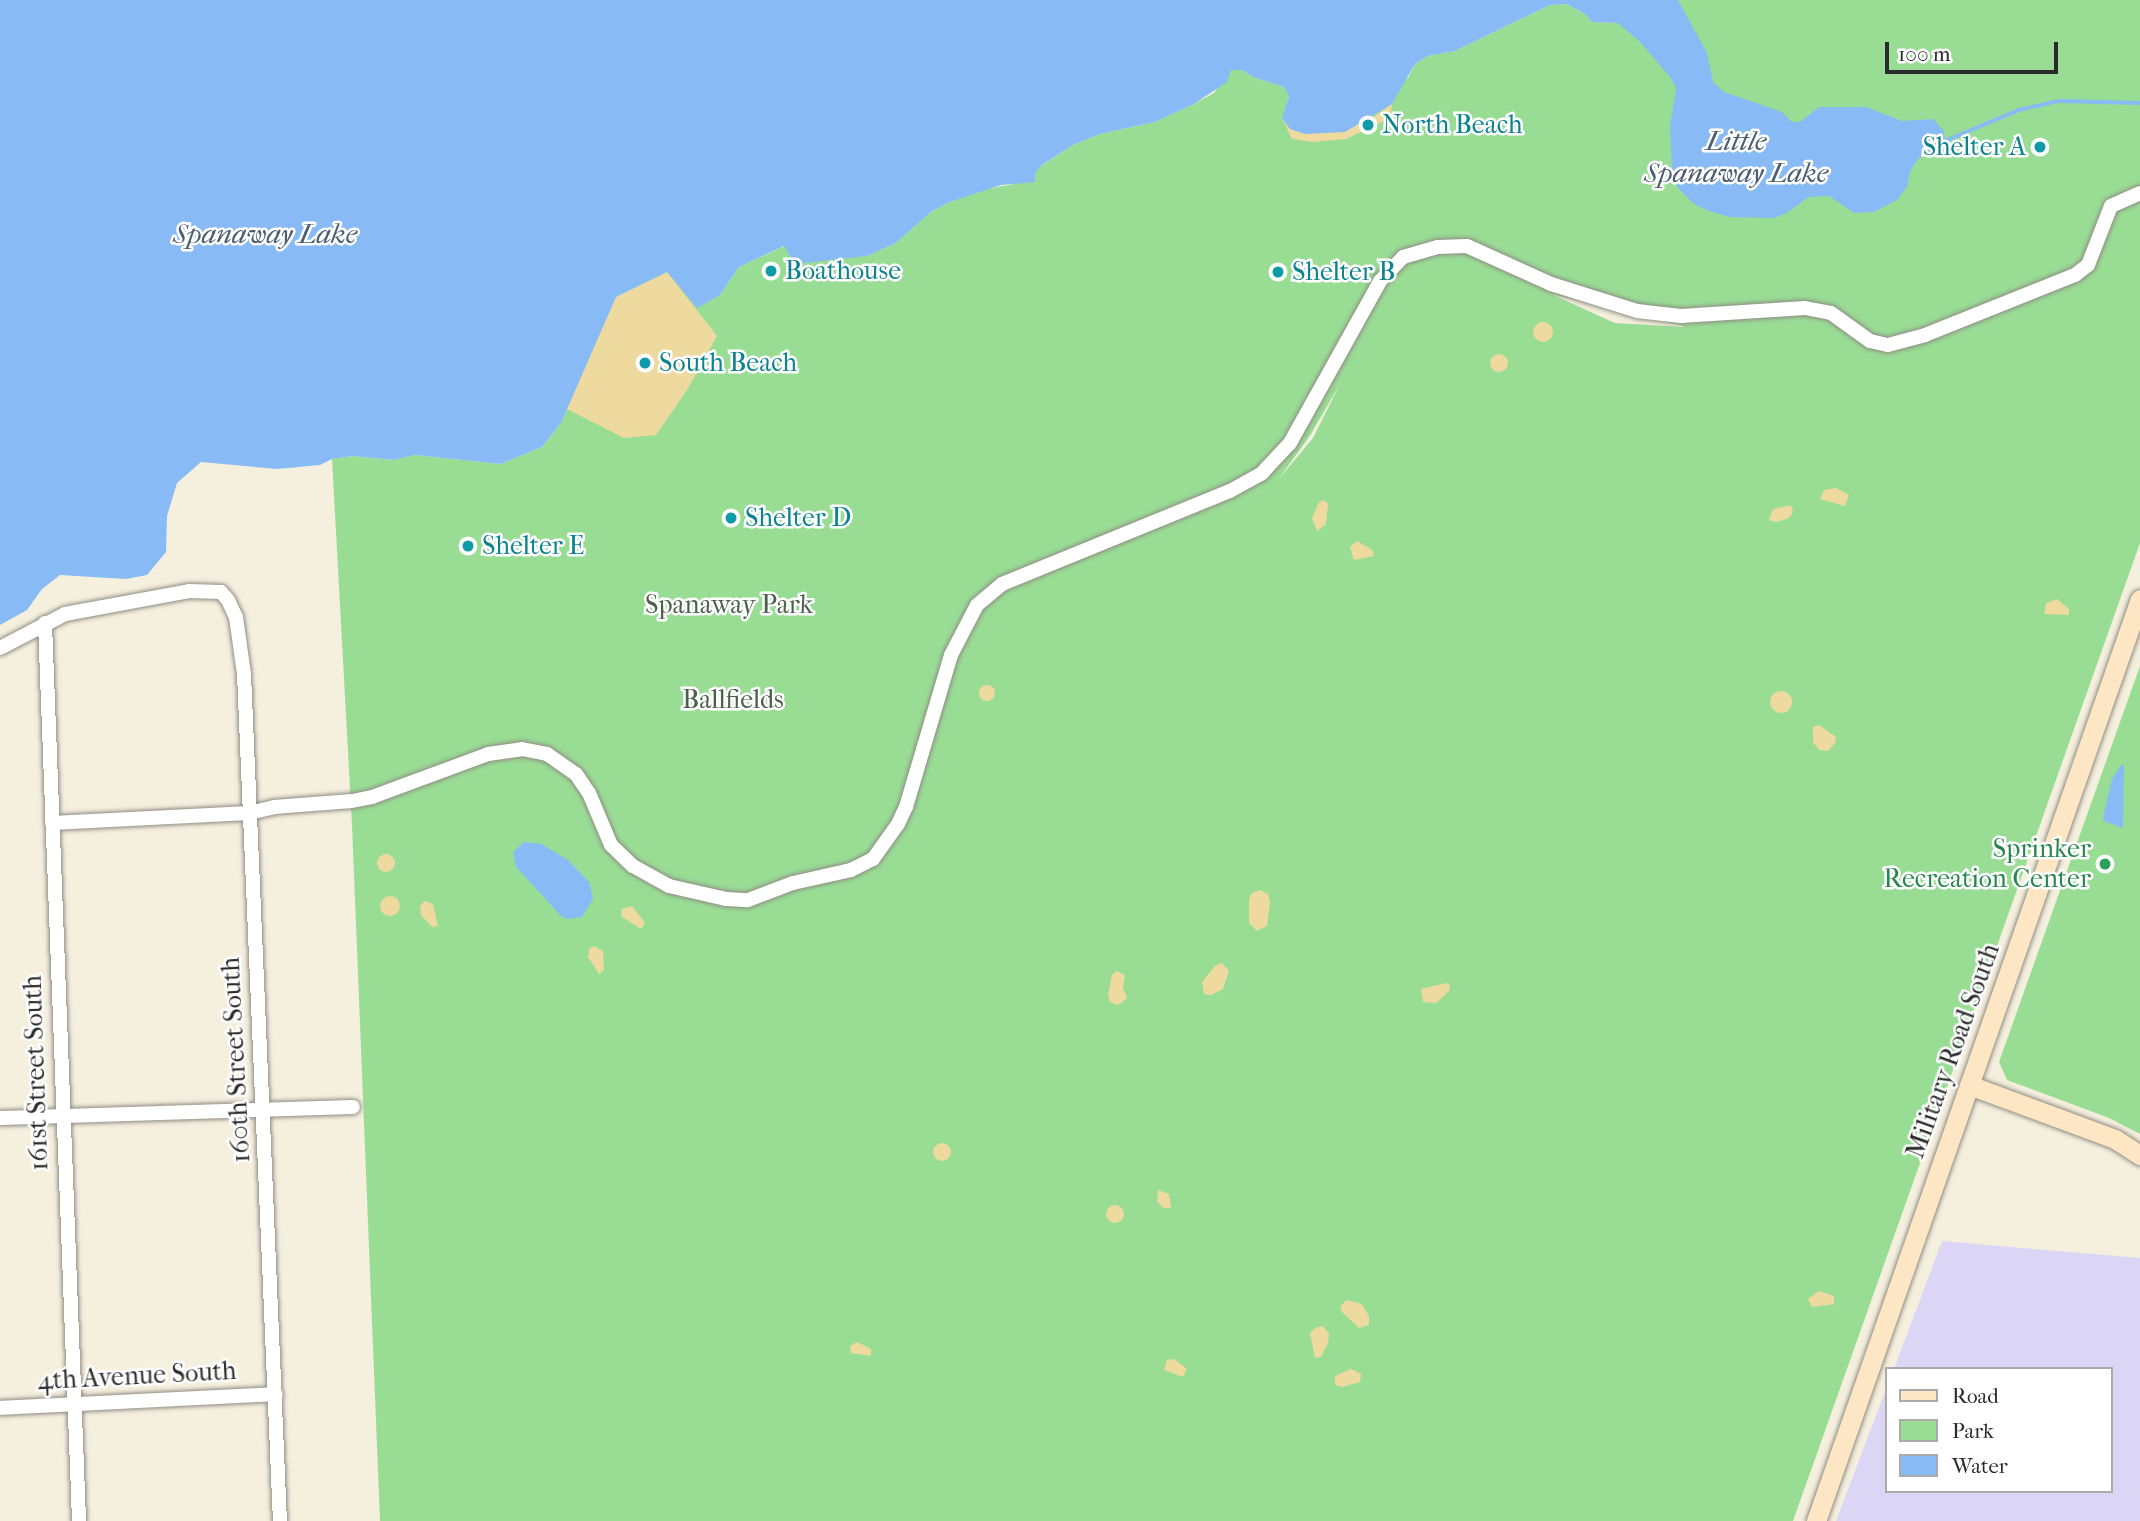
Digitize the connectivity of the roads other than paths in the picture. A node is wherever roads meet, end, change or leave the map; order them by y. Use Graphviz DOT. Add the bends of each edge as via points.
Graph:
graph roads {
  1 [pos="2140,193"];
  2 [pos="2140,599"];
  3 [pos="45,623"];
  4 [pos="0,648"];
  5 [pos="249,813"];
  6 [pos="52,823"];
  7 [pos="1969,1085"];
  8 [pos="353,1107"];
  9 [pos="263,1111"];
  10 [pos="61,1116"];
  11 [pos="0,1118"];
  12 [pos="2140,1155"];
  13 [pos="276,1394"];
  14 [pos="74,1405"];
  15 [pos="0,1408"];
  16 [pos="79,1521"];
  17 [pos="280,1521"];
  18 [pos="1816,1521"];
  1 -- 5 [label="street" via="2111,206 2088,265 2075,275 1925,335 1888,345 1870,341 1831,313 1805,308 1681,316 1637,311 1551,284 1466,246 1430,248 1403,257 1380,281 1290,443 1262,473 1230,491 1002,584 977,605 951,655 898,824 873,859 851,870 738,901 668,886 633,866 611,845 576,774 547,754 522,748 488,754 372,797"];
  2 -- 7 [label="main road, Military Road South"];
  3 -- 4 [label="street"];
  3 -- 5 [label="street, 160th Street South" via="76,611 189,591 215,590 229,600 241,637"];
  3 -- 6 [label="street, 161st Street South"];
  5 -- 6 [label="street"];
  5 -- 9 [label="street, 160th Street South"];
  6 -- 10 [label="street, 161st Street South"];
  7 -- 12 [label="main road" via="2115,1139"];
  7 -- 18 [label="main road, Military Road South"];
  8 -- 9 [label="street"];
  9 -- 10 [label="street"];
  9 -- 13 [label="street, 160th Street South"];
  10 -- 11 [label="street"];
  10 -- 14 [label="street, 161st Street South"];
  13 -- 14 [label="street, 4th Avenue South"];
  13 -- 17 [label="street, 160th Street South"];
  14 -- 15 [label="street, 4th Avenue South"];
  14 -- 16 [label="street, 161st Street South"];
}
